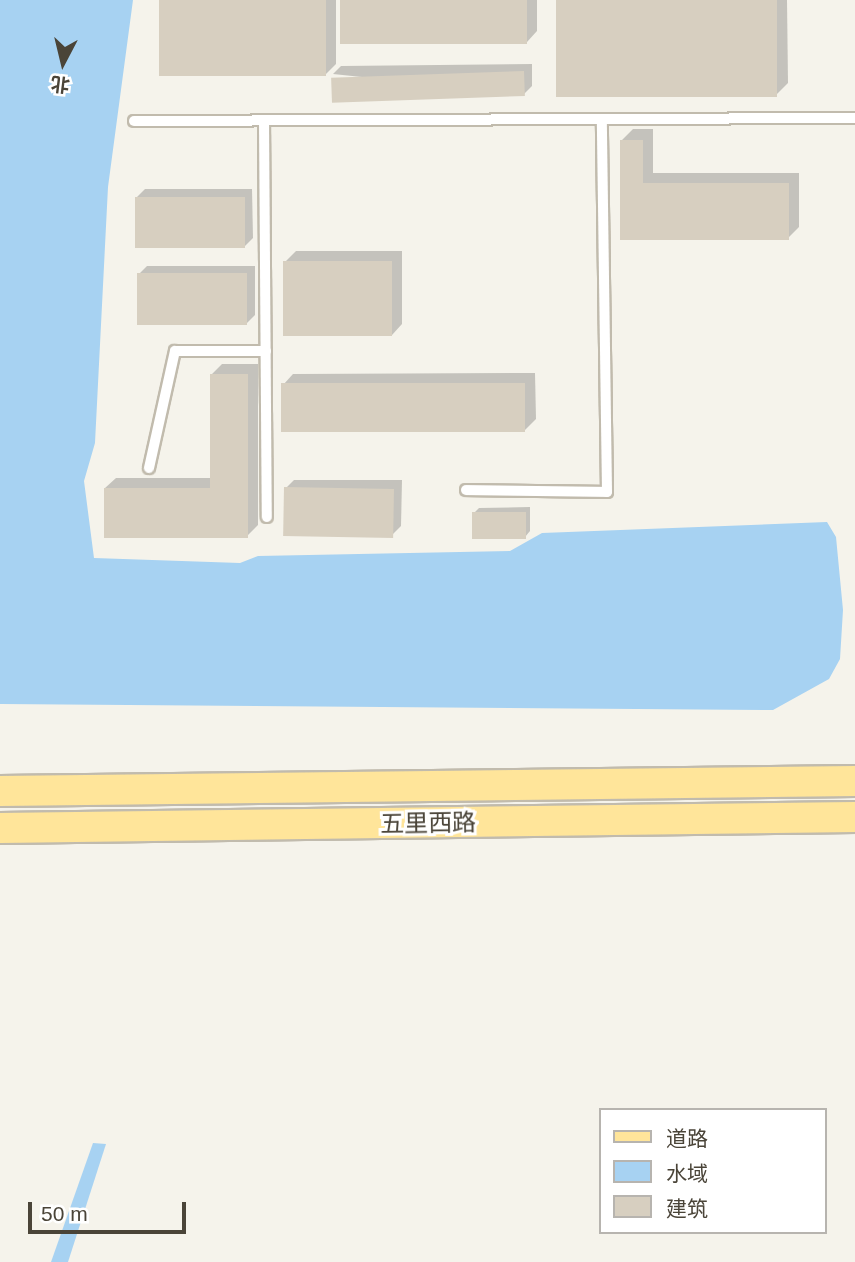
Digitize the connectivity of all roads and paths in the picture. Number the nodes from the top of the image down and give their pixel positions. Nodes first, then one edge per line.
1 (855, 118) edge
2 (603, 120) junction
3 (134, 121) dead end
4 (264, 121) junction
5 (266, 351) junction
6 (149, 468) dead end
7 (466, 490) dead end
8 (267, 517) dead end
9 (855, 781) edge
10 (0, 791) edge
11 (855, 817) edge
12 (0, 828) edge

1 - 2 lane
2 - 4 lane
2 - 7 lane
3 - 4 lane
4 - 5 lane
5 - 6 lane
5 - 8 lane
9 - 10 main road, 五里西路
11 - 12 main road, 五里西路

